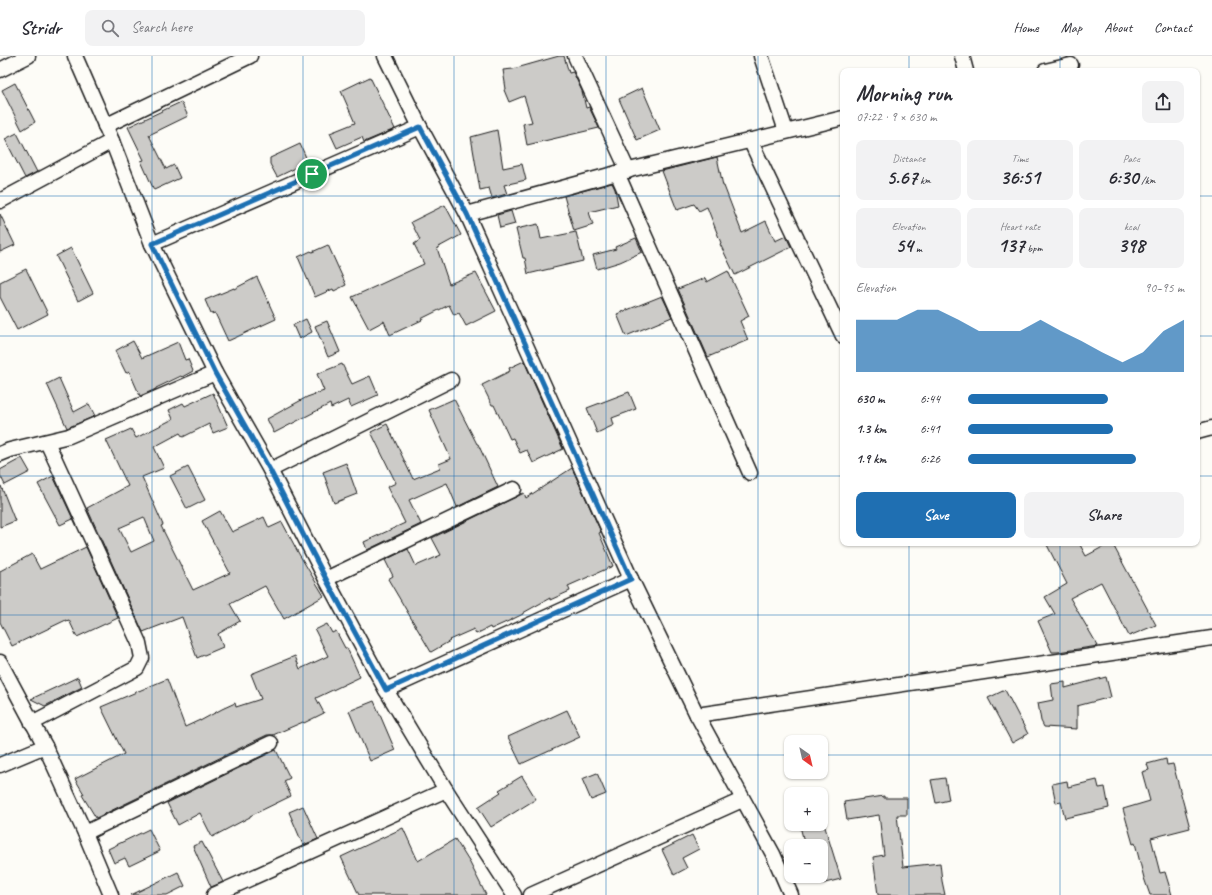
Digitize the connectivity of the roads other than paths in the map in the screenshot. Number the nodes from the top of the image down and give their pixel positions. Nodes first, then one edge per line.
1 (28, 56) edge
2 (75, 56) edge
3 (250, 56) edge
4 (385, 56) edge
5 (575, 56) edge
6 (761, 56) edge
7 (962, 56) edge
8 (1071, 65) dead end
9 (965, 68) edge
10 (1058, 68) edge
11 (0, 70) edge
12 (840, 119) edge
13 (105, 126) junction
14 (420, 127) junction
15 (786, 131) junction
16 (750, 140) junction
17 (112, 141) junction
18 (623, 172) junction
19 (0, 201) edge
20 (467, 214) junction
21 (152, 244) junction
22 (840, 330) edge
23 (215, 373) junction
24 (452, 380) dead end
25 (1212, 428) edge
26 (1200, 431) edge
27 (47, 442) junction
28 (0, 454) edge
29 (270, 470) junction
30 (750, 473) dead end
31 (514, 489) dead end
32 (326, 579) junction
33 (631, 579) junction
34 (1212, 638) edge
35 (0, 662) edge
36 (386, 690) junction
37 (697, 716) junction
38 (32, 723) junction
39 (271, 743) dead end
40 (44, 746) junction
41 (0, 765) edge
42 (446, 790) junction
43 (742, 800) junction
44 (85, 832) junction
45 (111, 895) edge
46 (214, 895) edge
47 (514, 895) edge
48 (531, 895) edge
49 (790, 895) edge

1 - 11 street
2 - 13 street
3 - 13 street
4 - 14 street
5 - 18 street
6 - 15 street
7 - 9 street
8 - 10 street
12 - 15 street
13 - 17 street
14 - 20 street
14 - 21 street
15 - 16 street
16 - 18 street
16 - 22 street
17 - 19 street
17 - 21 street
18 - 20 street
18 - 30 street
20 - 33 street
21 - 23 street
23 - 27 street
23 - 29 street
24 - 29 street
25 - 26 street
27 - 28 street
27 - 38 street
29 - 32 street
31 - 32 street
32 - 36 street
33 - 36 street
33 - 37 street
34 - 37 street
35 - 38 street
36 - 42 street
37 - 43 street
38 - 40 street
39 - 44 street
40 - 41 street
40 - 44 street
42 - 46 street
42 - 47 street
43 - 48 street
43 - 49 street
44 - 45 street

